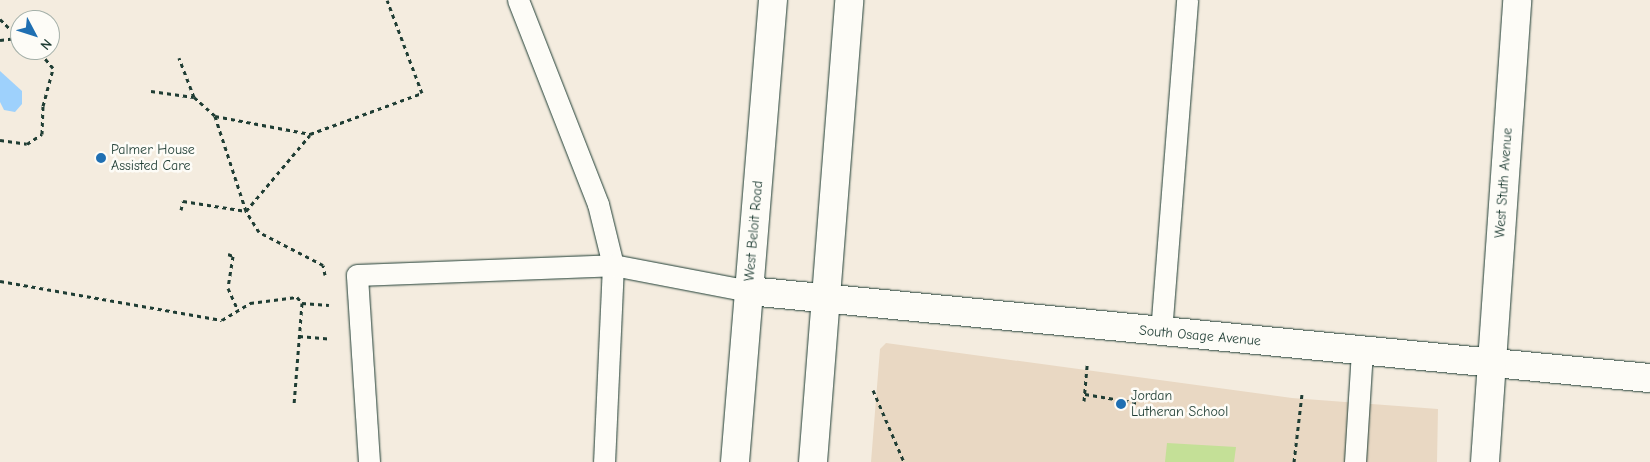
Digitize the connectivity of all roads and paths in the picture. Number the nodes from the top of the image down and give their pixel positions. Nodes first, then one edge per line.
1 (387, 0) edge
2 (518, 0) edge
3 (772, 0) edge
4 (849, 0) edge
5 (1187, 0) edge
6 (1517, 0) edge
7 (0, 19) edge
8 (10, 29) edge
9 (179, 58) dead end
10 (46, 60) edge
11 (151, 91) dead end
12 (194, 98) junction
13 (216, 116) junction
14 (310, 134) junction
15 (0, 140) edge
16 (181, 210) dead end
17 (246, 211) junction
18 (228, 254) dead end
19 (613, 265) junction
20 (0, 280) edge
21 (327, 283) dead end
22 (749, 292) junction
23 (826, 300) junction
24 (238, 310) junction
25 (1161, 332) junction
26 (1362, 352) junction
27 (1087, 365) dead end
28 (1491, 365) junction
29 (1650, 378) edge
30 (873, 390) dead end
31 (1085, 394) junction
32 (1302, 394) dead end
33 (1084, 401) dead end
34 (1138, 403) dead end
35 (294, 404) dead end
36 (369, 462) edge
37 (604, 462) edge
38 (736, 462) edge
39 (812, 462) edge
40 (904, 462) edge
41 (1294, 462) edge
42 (1356, 462) edge
43 (1485, 462) edge

1 - 14 path
2 - 19 lane
3 - 22 street, West Beloit Road
4 - 23 street
5 - 25 lane
6 - 28 street, West Stuth Avenue
7 - 8 path
9 - 12 path
10 - 15 path
11 - 12 path
12 - 13 path
13 - 14 path
13 - 17 path
14 - 17 path
16 - 17 path
17 - 21 path
18 - 24 path
19 - 22 lane
19 - 36 lane
19 - 37 lane
20 - 24 path
22 - 23 street, South Osage Avenue
22 - 38 street, West Beloit Road
23 - 25 street, South Osage Avenue
23 - 39 street
24 - 35 path
25 - 26 street, South Osage Avenue
26 - 28 street, South Osage Avenue
26 - 42 lane
27 - 31 path
28 - 29 street, South Osage Avenue
28 - 43 street, West Stuth Avenue
30 - 40 path
31 - 33 path
31 - 34 path
32 - 41 path

